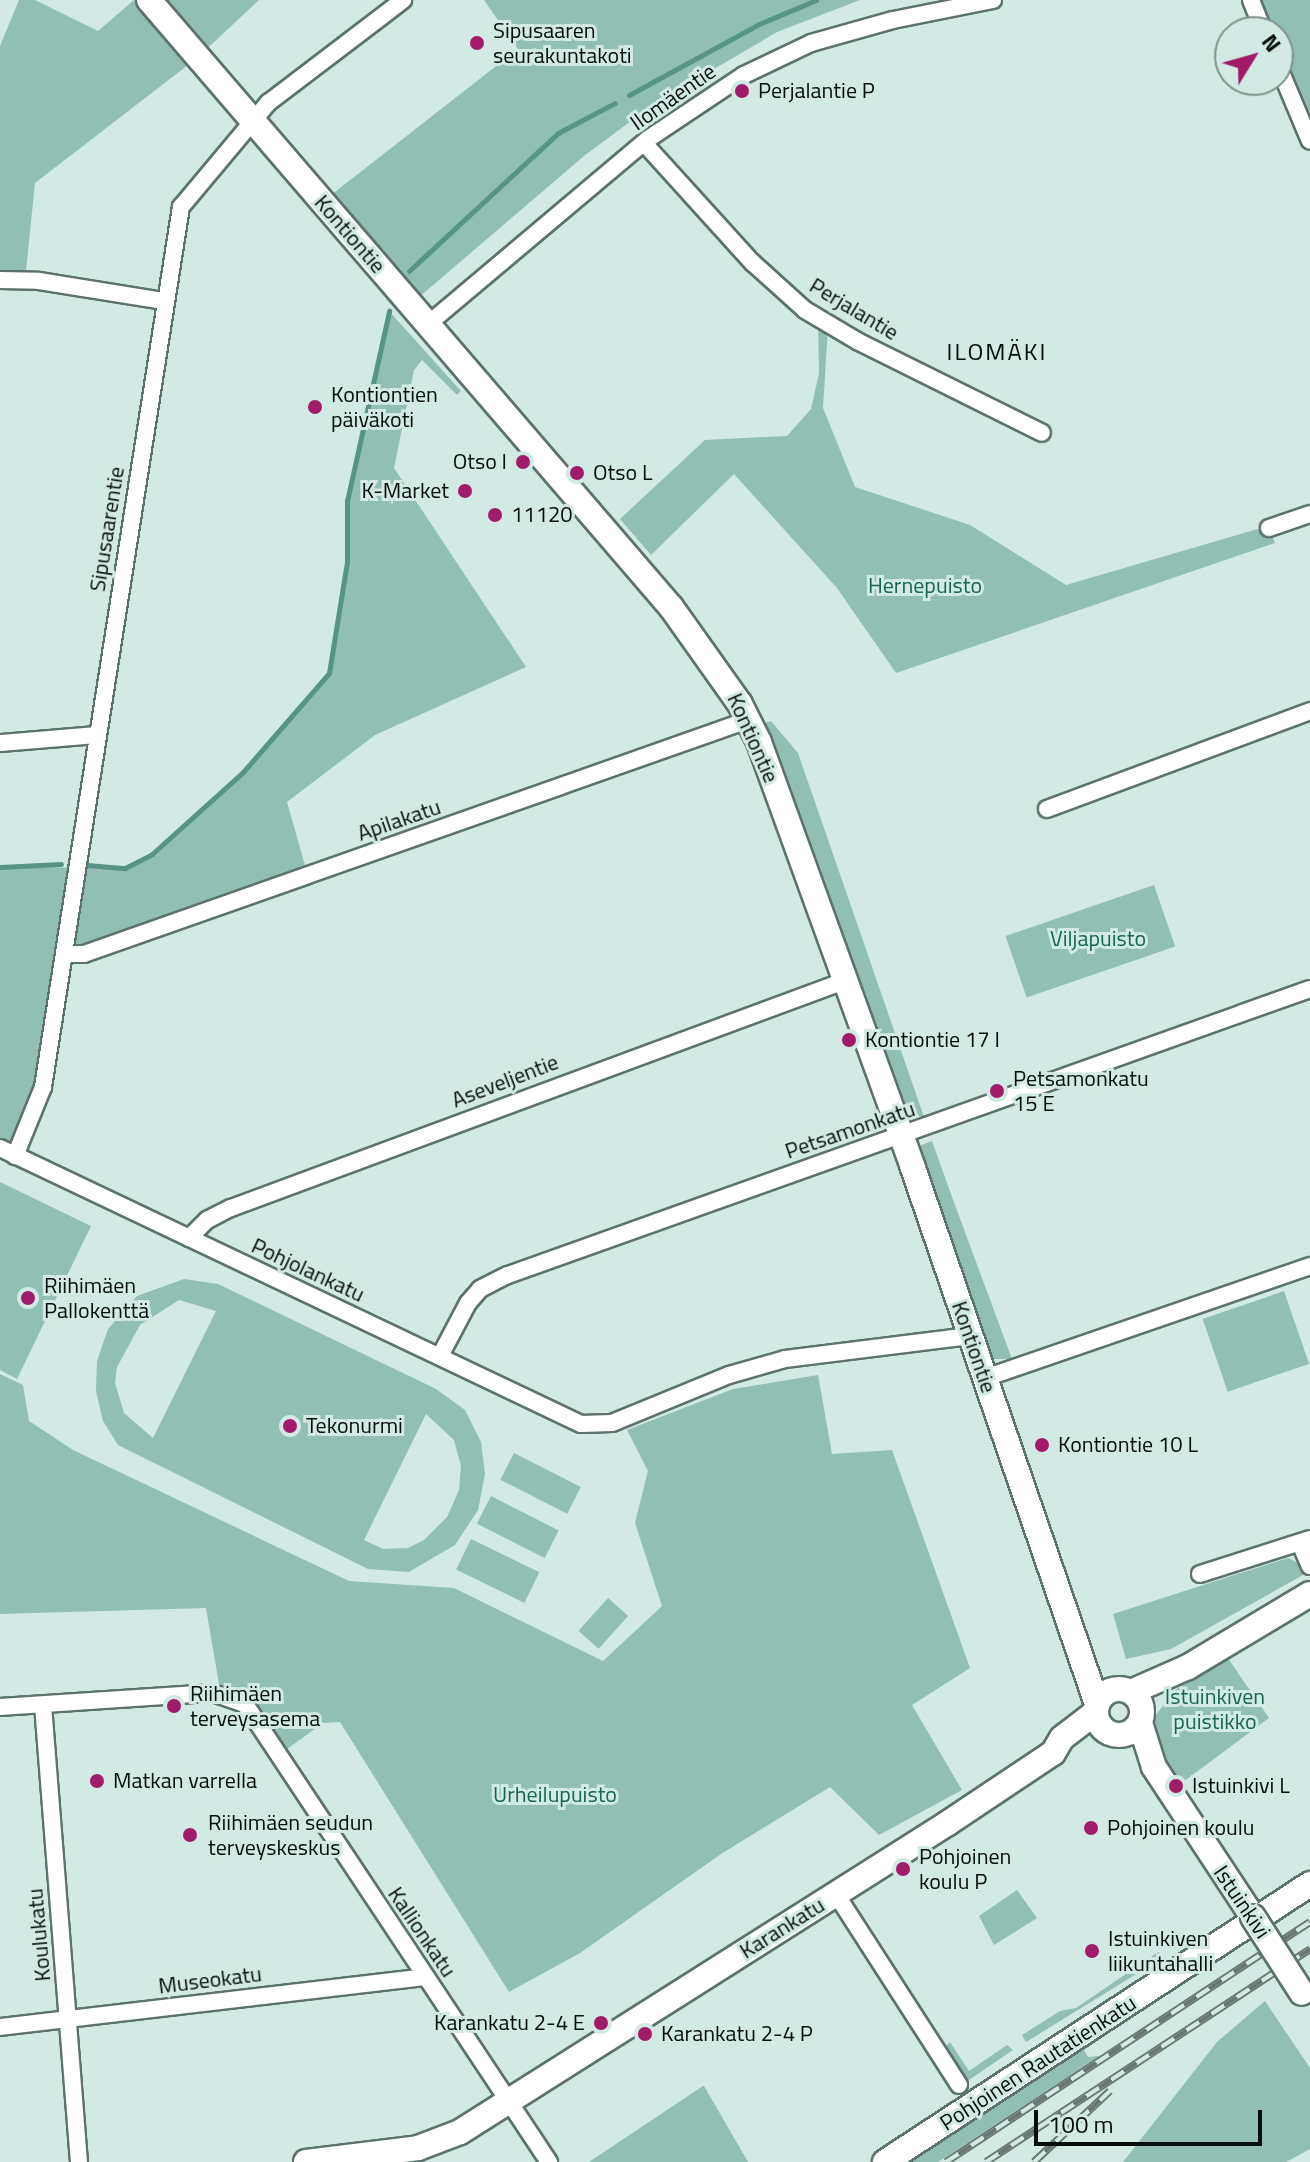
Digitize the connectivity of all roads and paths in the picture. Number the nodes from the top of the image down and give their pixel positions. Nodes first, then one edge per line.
1 (149, 0) edge
2 (403, 0) edge
3 (993, 0) edge
4 (1291, 96) edge
5 (253, 120) junction
6 (1310, 141) edge
7 (644, 143) junction
8 (0, 280) edge
9 (164, 301) junction
10 (427, 325) junction
11 (1042, 433) dead end
12 (1310, 514) edge
13 (1269, 528) dead end
14 (1310, 711) edge
15 (748, 720) junction
16 (98, 735) junction
17 (0, 743) edge
18 (1047, 809) dead end
19 (64, 954) junction
20 (844, 981) junction
21 (1310, 989) edge
22 (899, 1135) junction
23 (8, 1152) edge
24 (189, 1238) junction
25 (1310, 1266) edge
26 (970, 1336) junction
27 (440, 1356) junction
28 (985, 1378) junction
29 (1305, 1541) edge
30 (1310, 1566) edge
31 (1200, 1574) dead end
32 (1310, 1594) edge
33 (1078, 1637) junction
34 (1188, 1667) junction
35 (1124, 1690) junction
36 (43, 1705) junction
37 (0, 1707) edge
38 (1118, 1720) junction
39 (1310, 1884) edge
40 (836, 1894) junction
41 (425, 1977) junction
42 (1306, 1998) edge
43 (68, 2018) junction
44 (0, 2027) edge
45 (959, 2085) dead end
46 (509, 2101) junction
47 (363, 2159) edge
48 (79, 2162) edge
49 (306, 2162) edge
50 (549, 2162) edge
51 (885, 2162) edge

1 - 5 street, Kontiontie
2 - 5 street, Sipusaarentie
3 - 7 street, Ilomäentie
4 - 6 street
5 - 9 street, Sipusaarentie
5 - 10 street, Kontiontie
7 - 10 street, Ilomäentie
7 - 11 street, Perjalantie
8 - 9 street
9 - 16 street, Sipusaarentie
10 - 15 street, Kontiontie
12 - 13 street
14 - 18 street
15 - 19 street, Apilakatu
15 - 20 street, Kontiontie
16 - 17 street
16 - 19 street, Sipusaarentie
19 - 23 street, Sipusaarentie
20 - 22 street, Kontiontie
20 - 24 street, Aseveljentie
21 - 22 street, Petsamonkatu
22 - 26 street, Kontiontie
22 - 27 street, Petsamonkatu
23 - 24 street, Pohjolankatu
24 - 27 street, Pohjolankatu
25 - 28 street
26 - 27 street, Pohjolankatu
26 - 28 street, Kontiontie
28 - 33 street, Kontiontie
29 - 30 street
29 - 31 street
32 - 34 street, Karankatu
33 - 35 street, Kontiontie
33 - 38 street, Kontiontie
34 - 35 street, Karankatu
34 - 38 street, Karankatu
35 - 38 street, Kontiontie
35 - 38 street, Karankatu
36 - 37 street
36 - 41 street, Kallionkatu
36 - 43 street, Koulukatu
38 - 40 street, Karankatu
38 - 42 street, Istuinkivi, bridge
39 - 51 street, Pohjoinen Rautatienkatu
40 - 45 street
40 - 46 street, Karankatu
41 - 43 street, Museokatu
41 - 46 street, Kallionkatu
43 - 44 street, Museokatu
43 - 48 street, Koulukatu
46 - 47 street, Karankatu
46 - 50 street, Kallionkatu
47 - 49 street, Karankatu

